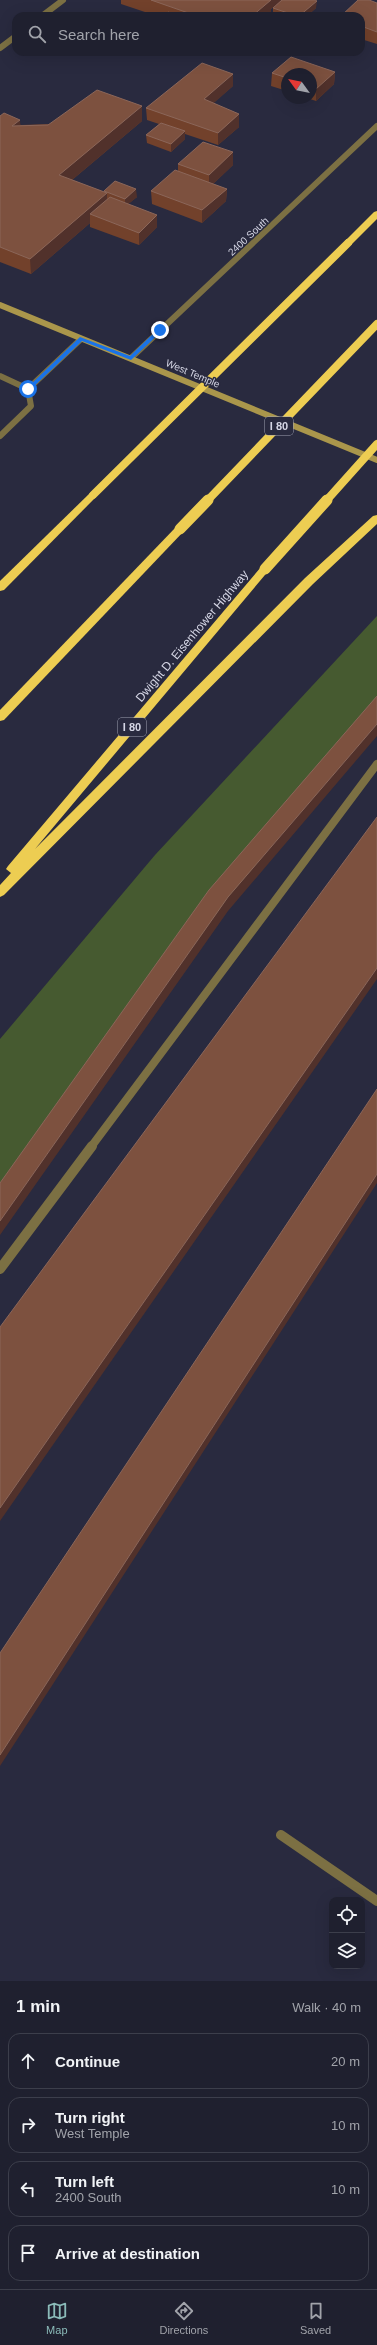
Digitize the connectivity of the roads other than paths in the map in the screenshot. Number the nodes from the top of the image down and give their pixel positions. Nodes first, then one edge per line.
1 (63, 0) edge
2 (47, 12) edge
3 (12, 39) edge
4 (1, 46) edge
5 (377, 126) edge
6 (377, 214) edge
7 (0, 305) edge
8 (377, 324) edge
9 (81, 338) junction
10 (131, 358) junction
11 (0, 376) edge
12 (28, 389) junction
13 (0, 436) edge
14 (377, 444) edge
15 (377, 460) edge
16 (377, 518) edge
17 (0, 587) edge
18 (0, 717) edge
19 (377, 764) edge
20 (0, 884) edge
21 (0, 892) edge
22 (0, 1269) edge
23 (281, 1835) dead end
24 (377, 1901) edge

1 - 2 street
3 - 4 street
5 - 10 street, 2400 South
6 - 17 highway, bridge
7 - 9 street, West Temple
8 - 18 highway, I 80, bridge
9 - 10 street, West Temple
9 - 12 street
10 - 15 street, West Temple
11 - 12 street
12 - 13 street
14 - 20 highway, Dwight D. Eisenhower Highway / I 80, bridge
16 - 21 highway
19 - 22 street
23 - 24 street

